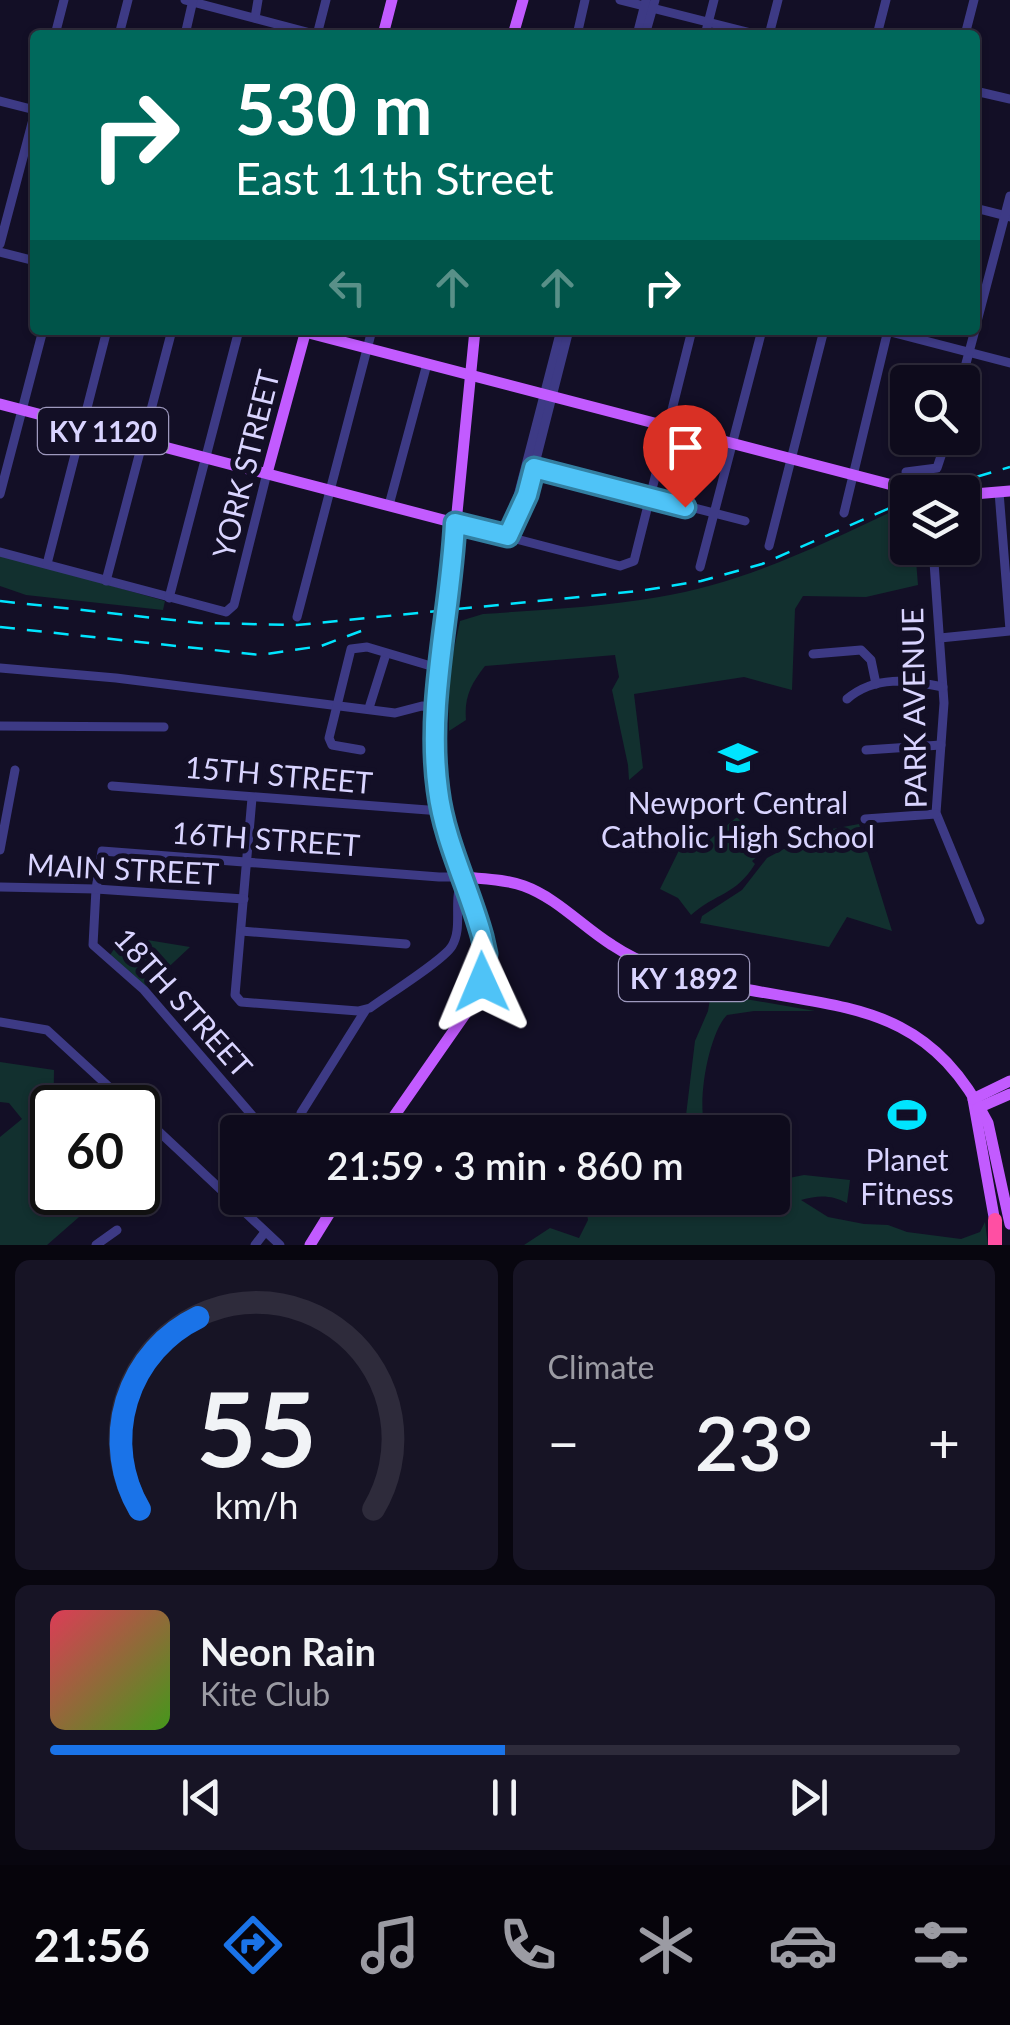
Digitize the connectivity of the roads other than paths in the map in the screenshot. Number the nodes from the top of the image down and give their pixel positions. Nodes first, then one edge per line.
1 (64, 0) edge
2 (128, 0) edge
3 (258, 0) edge
4 (326, 0) edge
5 (392, 0) edge
6 (522, 0) edge
7 (585, 0) edge
8 (620, 0) edge
9 (714, 0) edge
10 (778, 0) edge
11 (886, 0) edge
12 (974, 0) edge
13 (190, 1) edge
14 (650, 4) edge
15 (255, 18) junction
16 (708, 22) junction
17 (56, 30) edge
18 (120, 30) edge
19 (185, 30) edge
20 (299, 30) edge
21 (318, 30) edge
22 (383, 30) edge
23 (515, 30) edge
24 (578, 30) edge
25 (639, 30) edge
26 (647, 30) edge
27 (706, 30) edge
28 (739, 30) edge
29 (770, 30) edge
30 (878, 30) edge
31 (967, 30) edge
32 (980, 92) edge
33 (1010, 100) edge
34 (0, 101) edge
35 (30, 110) edge
36 (30, 130) edge
37 (1010, 196) edge
38 (980, 209) edge
39 (1008, 216) edge
40 (0, 244) edge
41 (0, 252) edge
42 (30, 260) edge
43 (980, 313) edge
44 (42, 335) edge
45 (106, 335) edge
46 (171, 335) edge
47 (238, 335) edge
48 (302, 335) edge
49 (318, 335) edge
50 (371, 335) edge
51 (474, 335) edge
52 (560, 335) edge
53 (567, 335) edge
54 (691, 335) edge
55 (761, 335) edge
56 (823, 335) edge
57 (885, 335) edge
58 (905, 335) edge
59 (974, 335) edge
60 (367, 348) junction
61 (969, 352) junction
62 (1010, 363) edge
63 (426, 364) junction
64 (966, 365) edge
65 (470, 376) junction
66 (548, 396) junction
67 (0, 404) edge
68 (22, 410) junction
69 (82, 425) junction
70 (669, 426) junction
71 (144, 441) junction
72 (732, 444) junction
73 (941, 455) edge
74 (206, 457) junction
75 (791, 459) junction
76 (531, 466) junction
77 (906, 472) dead end
78 (268, 473) junction
79 (851, 474) junction
80 (890, 485) edge
81 (331, 490) junction
82 (1005, 491) edge
83 (980, 493) edge
84 (0, 494) edge
85 (650, 498) junction
86 (388, 505) junction
87 (844, 513) dead end
88 (714, 515) junction
89 (745, 521) dead end
90 (455, 523) junction
91 (508, 536) junction
92 (769, 546) dead end
93 (0, 552) edge
94 (47, 564) junction
95 (934, 565) edge
96 (700, 567) dead end
97 (106, 580) junction
98 (169, 598) junction
99 (297, 617) dead end
100 (1010, 630) edge
101 (940, 638) junction
102 (386, 654) junction
103 (813, 654) dead end
104 (0, 668) edge
105 (440, 669) junction
106 (876, 684) junction
107 (942, 687) junction
108 (847, 699) dead end
109 (336, 705) junction
110 (369, 708) junction
111 (437, 708) junction
112 (0, 726) edge
113 (164, 727) dead end
114 (940, 745) junction
115 (361, 750) dead end
116 (866, 750) dead end
117 (16, 770) dead end
118 (112, 786) dead end
119 (252, 798) junction
120 (4, 805) edge
121 (441, 811) junction
122 (936, 814) junction
123 (864, 819) dead end
124 (0, 850) edge
125 (248, 861) junction
126 (464, 877) junction
127 (0, 888) edge
128 (96, 889) junction
129 (244, 899) junction
130 (980, 920) dead end
131 (241, 931) junction
132 (406, 944) dead end
133 (365, 1010) junction
134 (0, 1022) edge
135 (960, 1080) junction
136 (1010, 1081) edge
137 (108, 1085) edge
138 (995, 1088) junction
139 (1010, 1094) edge
140 (976, 1105) junction
141 (301, 1114) dead end
142 (253, 1115) edge
143 (395, 1115) edge
144 (160, 1133) edge
145 (329, 1215) edge
146 (1002, 1222) edge
147 (117, 1230) dead end
148 (265, 1232) junction
149 (96, 1245) edge
150 (256, 1245) edge
151 (280, 1245) edge
152 (310, 1245) edge
153 (998, 1245) edge

1 - 17 street
2 - 18 street
3 - 15 street
4 - 21 street
5 - 22 main road
6 - 23 main road
7 - 24 street
8 - 14 street
9 - 16 street
10 - 29 street
11 - 30 street
12 - 31 street
13 - 15 street
13 - 19 street
14 - 16 street
14 - 25 street
14 - 26 street
15 - 20 street
16 - 27 street
16 - 28 street
32 - 33 street
34 - 35 street
36 - 40 street
37 - 39 street
38 - 39 street
39 - 43 street
41 - 42 street
44 - 68 street
45 - 69 street
46 - 71 street
47 - 74 street
48 - 78 main road, YORK STREET
49 - 60 main road
50 - 60 street
51 - 65 main road
52 - 66 street
53 - 66 street
54 - 70 street
55 - 72 street
56 - 75 street
57 - 79 street
58 - 61 street
59 - 61 street
60 - 63 main road
60 - 81 street
61 - 62 street
61 - 64 street
63 - 65 main road
63 - 86 street
65 - 66 main road
65 - 90 main road
66 - 70 main road
66 - 76 street
67 - 68 main road, KY 1120
68 - 69 main road, KY 1120
68 - 84 street
69 - 71 main road, KY 1120
69 - 94 street
70 - 72 main road
70 - 85 street
71 - 74 main road, KY 1120
71 - 97 street
72 - 75 main road
72 - 88 street
73 - 77 street
74 - 78 main road, KY 1120
74 - 98 street
75 - 79 main road
75 - 92 street
76 - 85 street
76 - 91 street
78 - 81 main road
78 - 98 street, YORK STREET
79 - 80 main road
79 - 87 street
81 - 86 main road
81 - 99 street
82 - 83 main road
82 - 100 street
85 - 88 street
85 - 91 street
86 - 90 main road
88 - 89 street
88 - 96 street
90 - 91 street
90 - 105 main road
93 - 94 street
94 - 97 street
95 - 101 street, PARK AVENUE
97 - 98 street
100 - 101 street
101 - 107 street, PARK AVENUE
102 - 105 street
102 - 109 street
102 - 110 street
103 - 106 street
104 - 109 street
105 - 111 main road
106 - 107 street
106 - 108 street
107 - 114 street, PARK AVENUE
109 - 110 street
109 - 115 street
110 - 111 street
111 - 121 main road
112 - 113 street
114 - 116 street
114 - 122 street, PARK AVENUE
117 - 120 street
118 - 119 street, 15TH STREET
119 - 121 street, 15TH STREET
119 - 125 street
120 - 124 street
121 - 126 main road
122 - 123 street
122 - 130 street, PARK AVENUE
125 - 126 street, 16TH STREET
125 - 128 street, 16TH STREET
125 - 129 street
126 - 133 street
126 - 135 main road, KY 1892
126 - 143 main road
127 - 128 street, MAIN STREET
128 - 129 street, MAIN STREET
128 - 142 street, 18TH STREET
129 - 131 street
131 - 132 street
131 - 133 street
133 - 141 street
134 - 137 street
135 - 138 main road
135 - 140 main road, KY 1892
136 - 138 main road
138 - 140 main road
139 - 140 main road
140 - 146 main road, KY 1892
144 - 148 street
145 - 152 main road
146 - 153 highway
147 - 149 street
148 - 150 street
148 - 151 street

